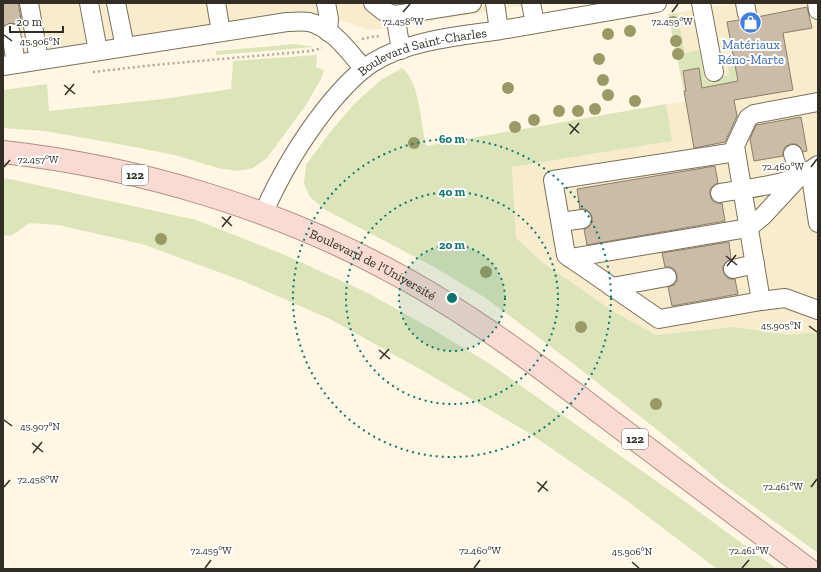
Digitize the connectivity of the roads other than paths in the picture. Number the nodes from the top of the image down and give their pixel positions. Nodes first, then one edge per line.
1 (30, 3) edge
2 (89, 3) edge
3 (116, 3) edge
4 (216, 3) edge
5 (326, 3) edge
6 (373, 3) edge
7 (472, 3) edge
8 (495, 3) edge
9 (531, 3) edge
10 (701, 3) edge
11 (817, 3) edge
12 (647, 4) edge
13 (569, 10) edge
14 (818, 10) edge
15 (395, 15) junction
16 (535, 24) junction
17 (499, 30) junction
18 (221, 32) junction
19 (328, 32) junction
20 (11, 33) dead end
21 (125, 47) junction
22 (401, 50) junction
23 (98, 52) junction
24 (39, 60) junction
25 (10, 65) edge
26 (364, 69) junction
27 (714, 72) dead end
28 (818, 102) edge
29 (3, 152) edge
30 (736, 152) junction
31 (793, 154) dead end
32 (809, 171) edge
33 (742, 189) junction
34 (720, 193) dead end
35 (263, 214) junction
36 (582, 219) dead end
37 (561, 222) junction
38 (818, 223) edge
39 (748, 228) junction
40 (570, 258) junction
41 (755, 264) junction
42 (733, 269) dead end
43 (667, 277) dead end
44 (612, 287) junction
45 (761, 301) junction
46 (818, 310) edge
47 (808, 569) edge

1 - 24 street
2 - 23 street
3 - 21 street
4 - 18 street
5 - 19 street
6 - 15 street
7 - 15 street
8 - 17 street
9 - 16 street
10 - 27 street
11 - 14 street
12 - 13 street, Boulevard Saint-Charles
13 - 16 street, Boulevard Saint-Charles
15 - 22 street
16 - 17 street, Boulevard Saint-Charles
17 - 22 street, Boulevard Saint-Charles
18 - 19 street
18 - 21 street
19 - 26 street
20 - 25 street
21 - 23 street
22 - 26 street, Boulevard Saint-Charles
23 - 24 street
24 - 25 street
26 - 35 street, Boulevard Saint-Charles
28 - 30 street
29 - 35 main road, Boulevard de l'Université / 122
30 - 33 street
30 - 37 street
31 - 32 street
32 - 33 street
32 - 38 street
32 - 39 street
33 - 34 street
33 - 39 street
35 - 47 main road, Boulevard de l'Université / 122
36 - 37 street
37 - 40 street
39 - 40 street
39 - 41 street
40 - 44 street
41 - 42 street
41 - 45 street
43 - 44 street
44 - 45 street
45 - 46 street

